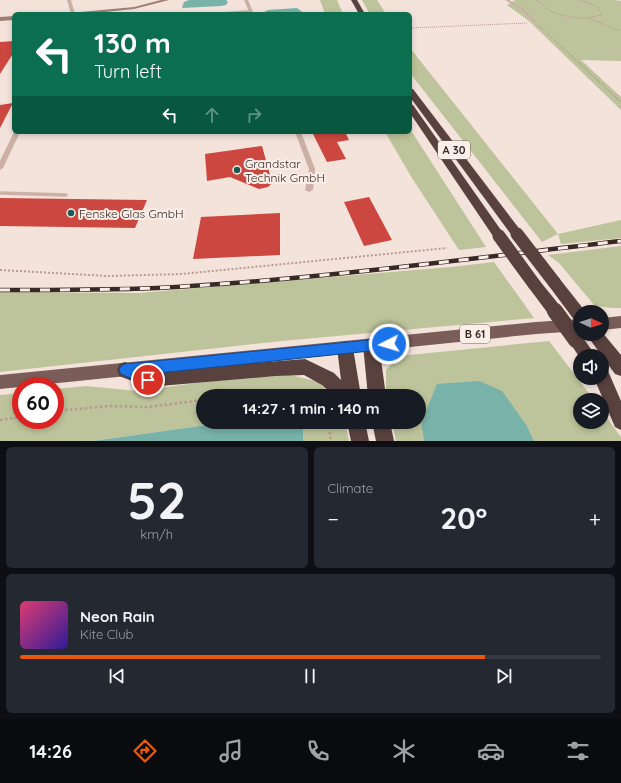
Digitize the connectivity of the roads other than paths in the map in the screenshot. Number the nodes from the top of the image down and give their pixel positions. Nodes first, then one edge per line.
1 (69, 0) edge
2 (167, 0) edge
3 (246, 0) edge
4 (354, 0) edge
5 (507, 0) edge
6 (72, 12) edge
7 (93, 12) edge
8 (251, 12) edge
9 (361, 12) edge
10 (12, 18) edge
11 (0, 19) edge
12 (535, 22) road end
13 (412, 94) edge
14 (412, 110) edge
15 (16, 134) edge
16 (299, 134) edge
17 (0, 168) edge
18 (310, 190) dead end
19 (0, 193) edge
20 (66, 195) dead end
21 (573, 307) edge
22 (621, 322) edge
23 (609, 327) edge
24 (573, 328) edge
25 (573, 332) edge
26 (604, 341) edge
27 (371, 345) junction
28 (345, 348) junction
29 (621, 368) edge
30 (125, 370) junction
31 (0, 382) edge
32 (606, 385) edge
33 (609, 385) edge
34 (339, 389) edge
35 (351, 389) edge
36 (376, 389) edge
37 (621, 400) edge
38 (621, 422) edge
39 (357, 429) edge
40 (382, 429) edge
41 (360, 441) edge
42 (385, 441) edge

1 - 6 street
2 - 7 street
3 - 8 street
4 - 9 highway
5 - 12 lane
10 - 11 street
13 - 21 highway, A 30, bridge
14 - 24 highway, A 30, bridge
15 - 17 street
16 - 18 street
19 - 20 lane
22 - 23 main road
25 - 27 main road, B 61
26 - 29 highway
27 - 28 main road, B 61
27 - 36 highway
28 - 30 main road, B 61
28 - 35 highway
30 - 31 main road, B 61
30 - 34 highway
32 - 38 highway
33 - 37 highway
39 - 41 highway
40 - 42 highway

